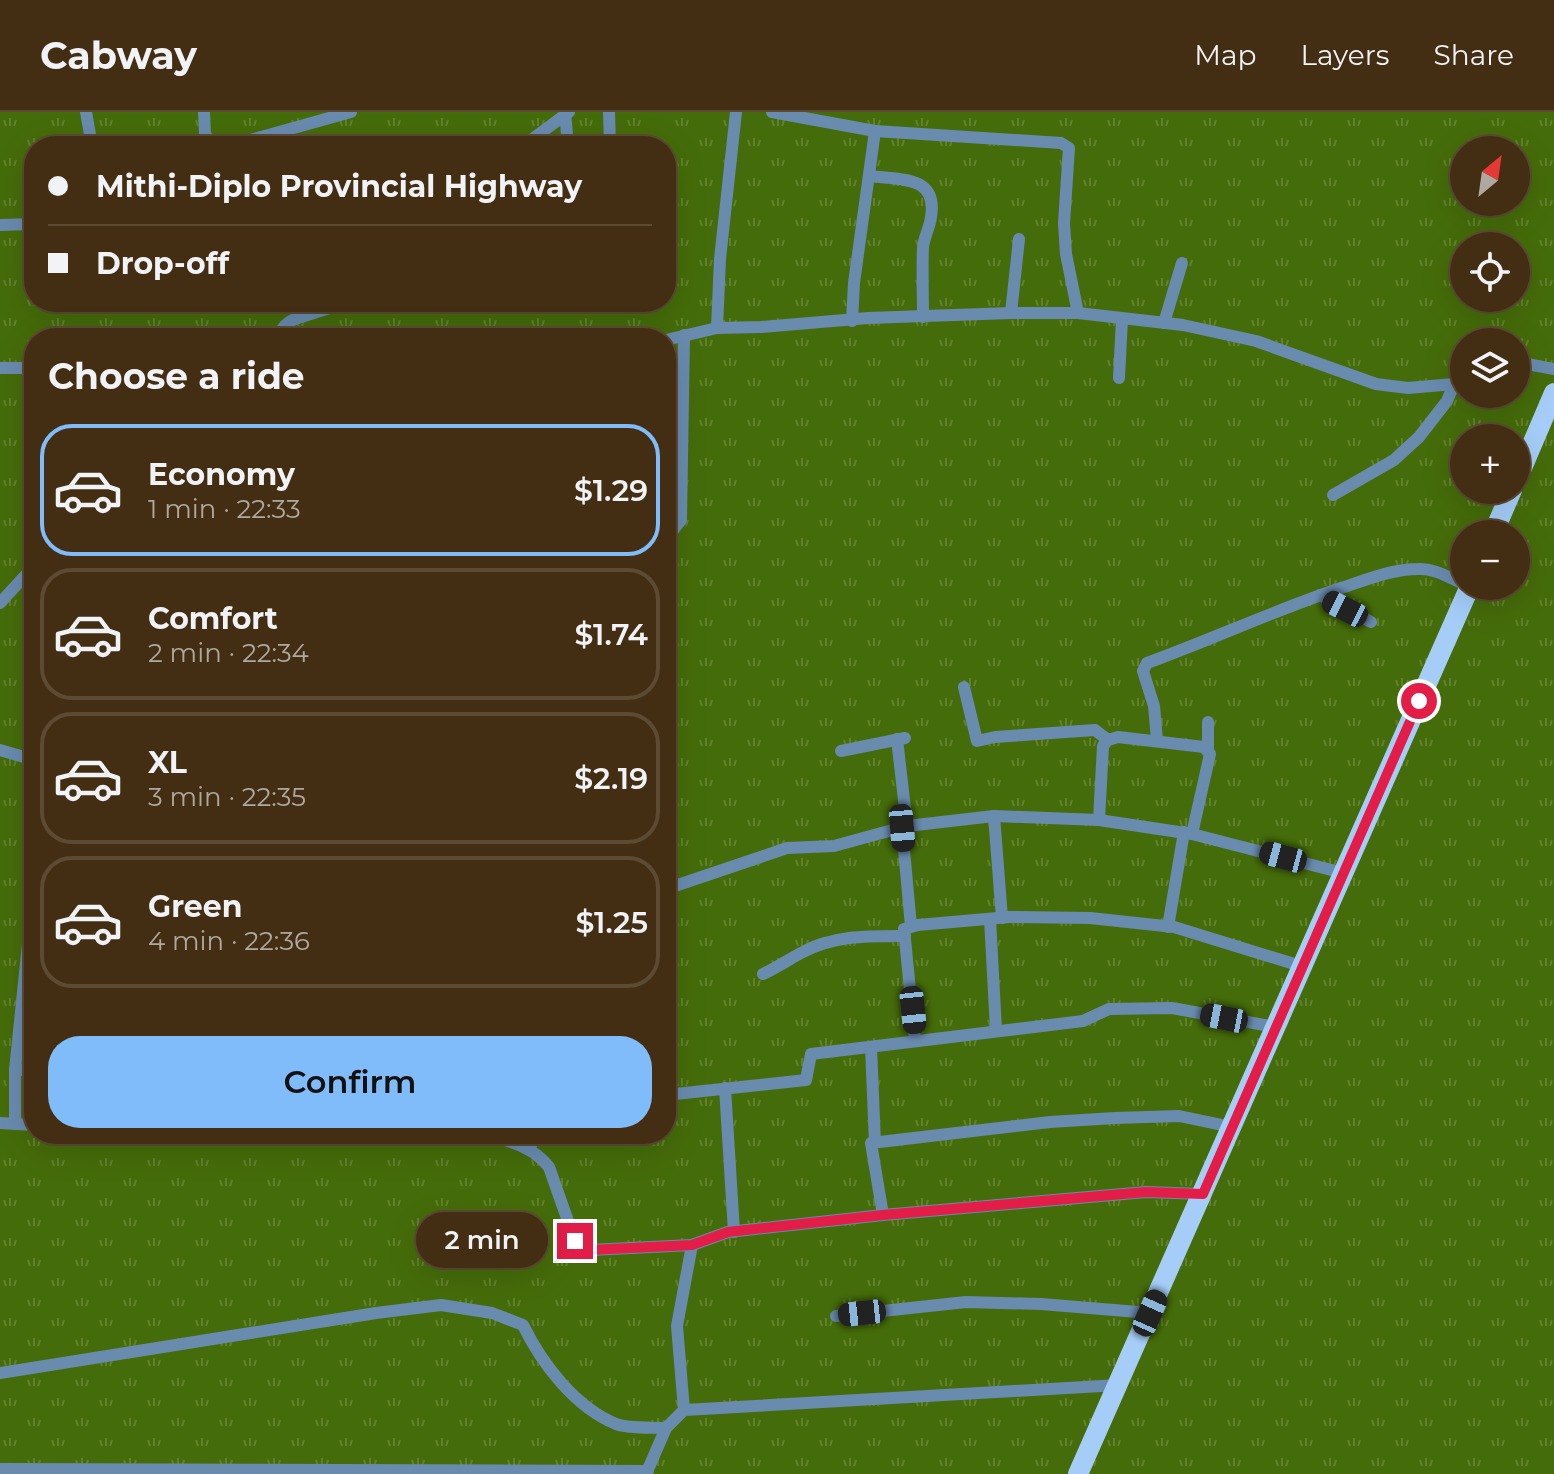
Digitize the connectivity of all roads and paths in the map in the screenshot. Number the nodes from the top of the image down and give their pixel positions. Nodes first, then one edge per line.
1 (86, 112) edge
2 (204, 112) edge
3 (351, 112) edge
4 (609, 112) edge
5 (736, 112) edge
6 (772, 112) edge
7 (567, 113) edge
8 (875, 131) junction
9 (90, 136) edge
10 (206, 136) edge
11 (265, 136) edge
12 (536, 136) edge
13 (568, 136) edge
14 (610, 136) edge
15 (870, 176) junction
16 (24, 224) edge
17 (0, 225) edge
18 (1019, 239) dead end
19 (1182, 263) dead end
20 (317, 312) edge
21 (1011, 313) junction
22 (1078, 313) junction
23 (923, 317) junction
24 (1122, 319) junction
25 (852, 321) junction
26 (1164, 323) junction
27 (283, 328) edge
28 (717, 328) junction
29 (684, 335) junction
30 (676, 337) edge
31 (1530, 365) edge
32 (0, 368) edge
33 (24, 368) edge
34 (1554, 369) edge
35 (1119, 378) dead end
36 (1450, 384) edge
37 (1554, 393) edge
38 (1450, 394) edge
39 (1530, 449) edge
40 (1333, 495) dead end
41 (676, 526) edge
42 (24, 577) edge
43 (1450, 578) edge
44 (1320, 595) junction
45 (1462, 600) edge
46 (0, 603) edge
47 (1371, 622) dead end
48 (964, 687) dead end
49 (1208, 722) dead end
50 (1108, 740) junction
51 (1157, 740) junction
52 (0, 750) edge
53 (1208, 750) junction
54 (841, 751) dead end
55 (24, 757) edge
56 (994, 816) junction
57 (1099, 820) junction
58 (905, 827) junction
59 (1188, 833) junction
60 (1343, 873) junction
61 (676, 886) edge
62 (996, 918) junction
63 (1168, 927) junction
64 (908, 931) junction
65 (1304, 967) junction
66 (763, 974) dead end
67 (24, 983) edge
68 (1275, 1027) junction
69 (996, 1030) junction
70 (915, 1041) junction
71 (871, 1047) junction
72 (15, 1070) junction
73 (24, 1070) edge
74 (725, 1088) junction
75 (676, 1094) edge
76 (0, 1123) edge
77 (15, 1124) junction
78 (24, 1124) edge
79 (1232, 1127) junction
80 (875, 1143) junction
81 (520, 1144) edge
82 (531, 1144) edge
83 (529, 1149) junction
84 (1203, 1194) junction
85 (883, 1215) junction
86 (734, 1232) junction
87 (692, 1245) junction
88 (1150, 1313) junction
89 (836, 1316) dead end
90 (0, 1373) edge
91 (1119, 1385) junction
92 (684, 1410) junction
93 (666, 1428) junction
94 (0, 1469) edge
95 (312, 1472) edge
96 (647, 1472) edge
97 (1078, 1474) edge

1 - 9 street
2 - 10 street
3 - 11 street
4 - 14 street
5 - 28 street
6 - 8 street
7 - 12 street
7 - 13 street
8 - 15 street
8 - 22 street
15 - 23 street
15 - 25 street
16 - 17 street
18 - 21 street
19 - 26 street
20 - 27 street
21 - 22 street
21 - 23 street
22 - 24 street
23 - 25 street
24 - 26 street
24 - 35 street
25 - 28 street
26 - 36 street
28 - 29 street
29 - 30 street
29 - 41 street
31 - 34 street
32 - 33 street
37 - 39 main road
38 - 40 street
42 - 46 street
43 - 44 street
44 - 47 street
44 - 51 street
45 - 60 main road
48 - 50 street
49 - 53 street
50 - 51 street
50 - 57 street
51 - 53 street
52 - 55 street
53 - 59 street
54 - 58 street
56 - 57 street
56 - 58 street
56 - 62 street
57 - 59 street
58 - 61 street
58 - 64 street
59 - 60 street
59 - 63 street
60 - 65 main road
62 - 63 street
62 - 64 street
62 - 69 street
63 - 65 street
64 - 66 street
64 - 70 street
65 - 68 main road
67 - 72 street
68 - 69 street
68 - 79 main road
69 - 70 street
70 - 71 street
71 - 74 street
71 - 80 street
72 - 73 street
72 - 77 street
74 - 75 street
74 - 86 street
76 - 77 street
77 - 78 street
79 - 80 street
79 - 84 main road
80 - 85 street
81 - 83 street
82 - 83 street
83 - 87 street
84 - 85 street
84 - 88 main road
85 - 86 street
86 - 87 street
87 - 92 street
88 - 89 street
88 - 91 main road
90 - 93 street
91 - 92 street
91 - 97 main road
92 - 93 street
93 - 96 street
94 - 95 street
95 - 96 street

